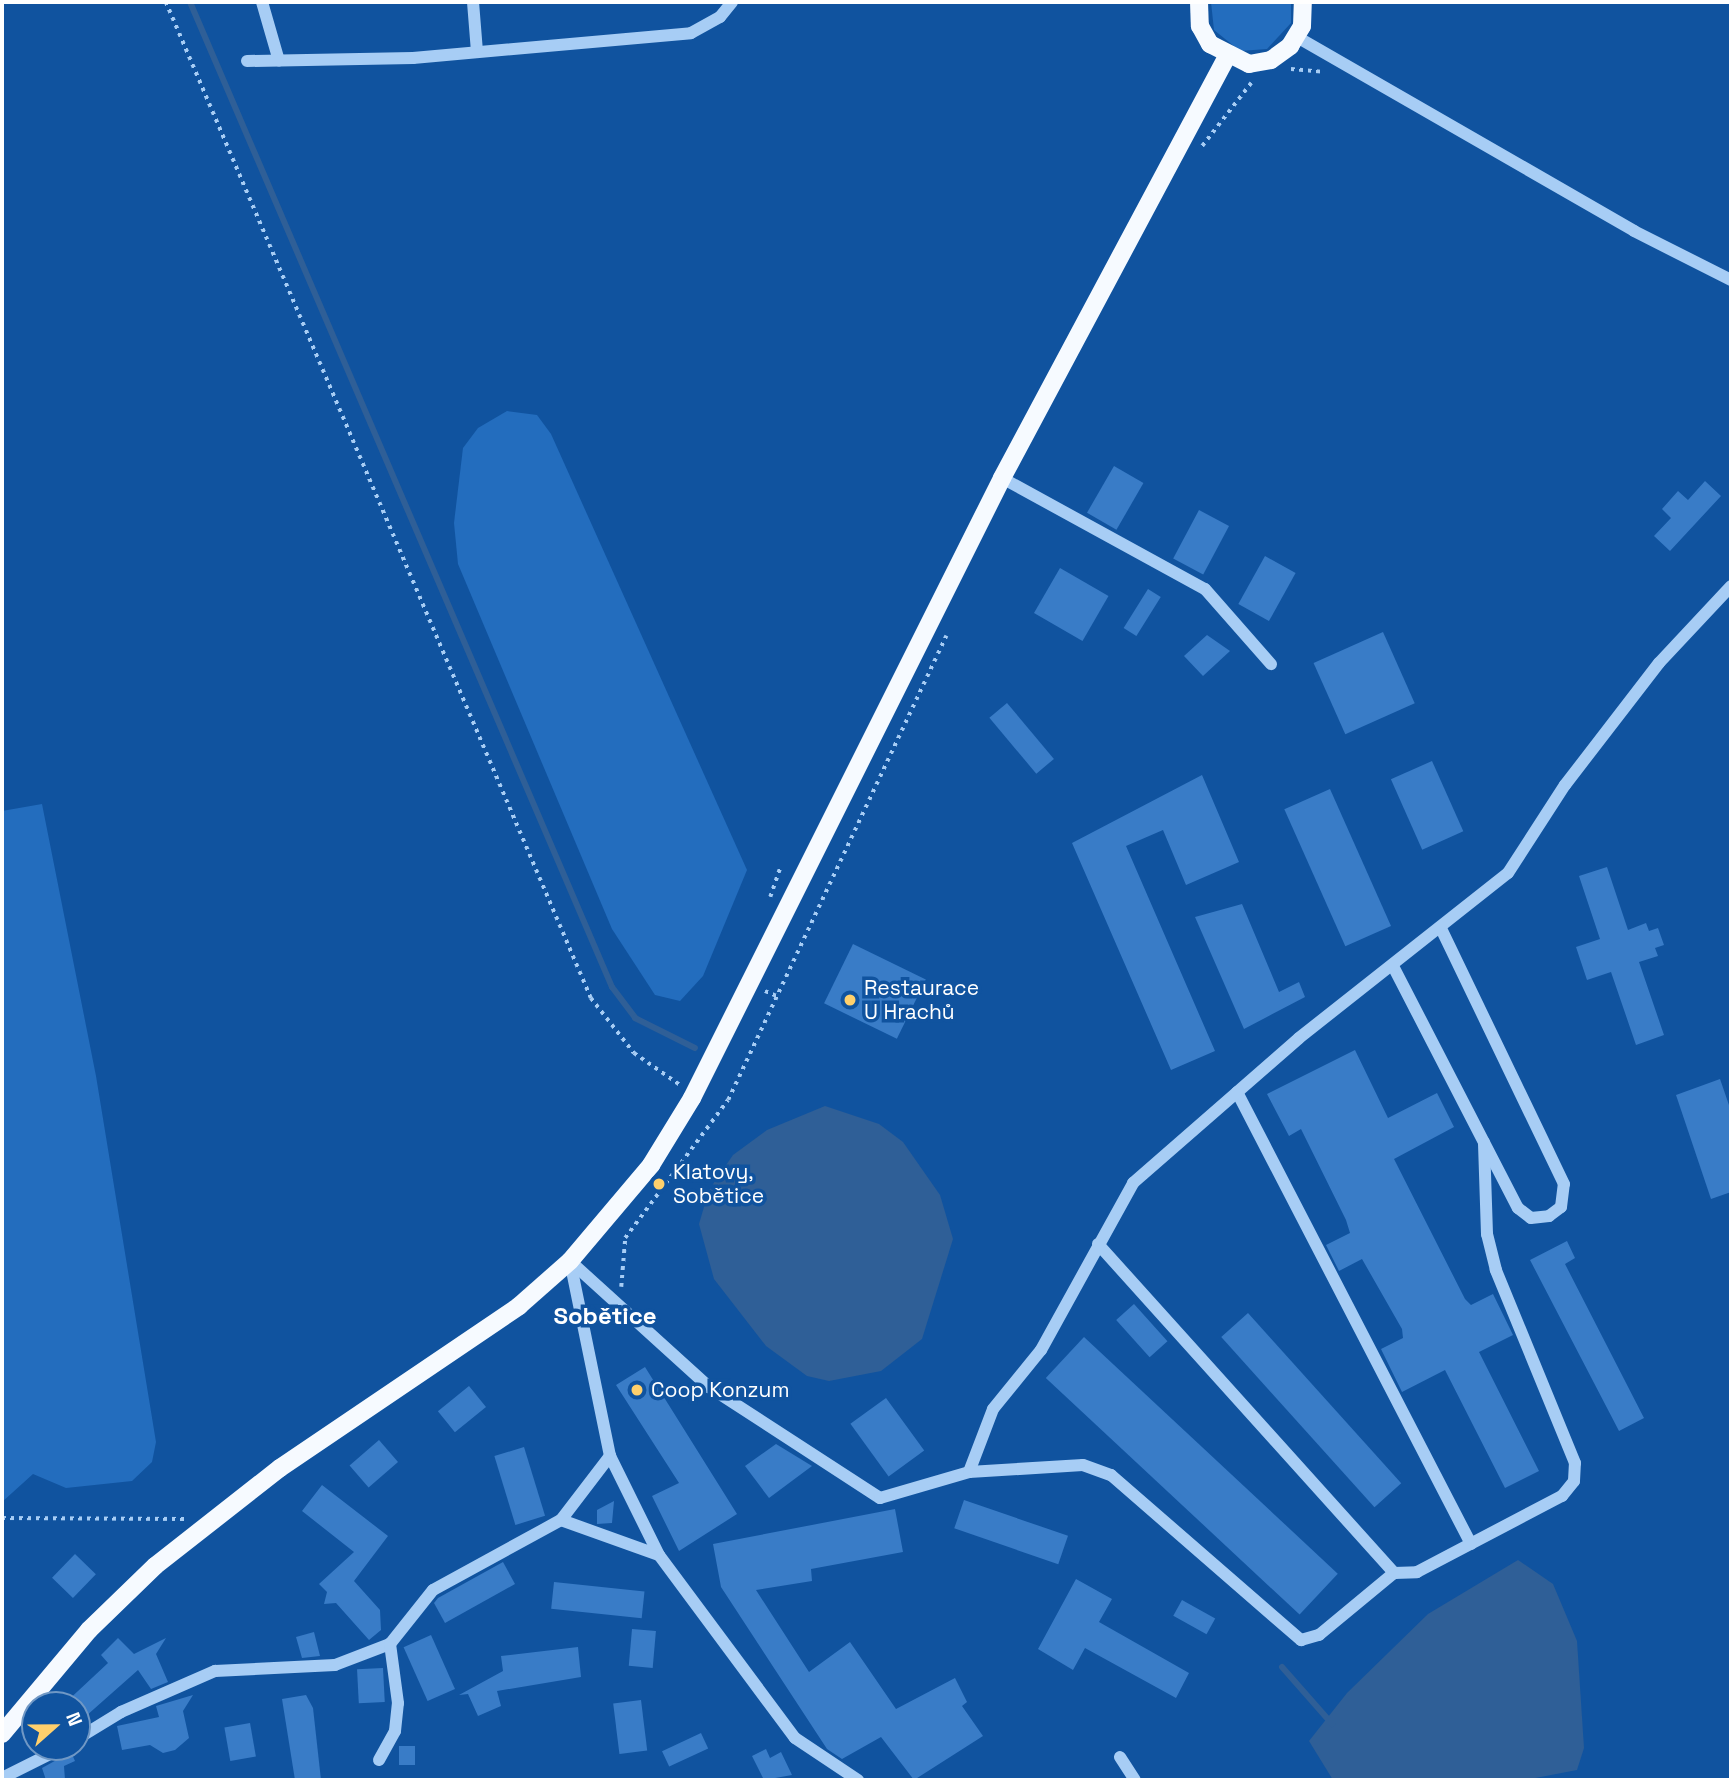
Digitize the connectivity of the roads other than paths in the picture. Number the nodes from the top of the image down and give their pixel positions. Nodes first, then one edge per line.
1 (262, 2) edge
2 (473, 2) edge
3 (732, 2) edge
4 (1199, 2) edge
5 (1303, 2) edge
6 (1297, 37) junction
7 (477, 52) junction
8 (1226, 58) junction
9 (247, 61) dead end
10 (279, 61) junction
11 (1731, 280) edge
12 (1002, 478) junction
13 (1731, 586) edge
14 (1271, 664) dead end
15 (1441, 928) junction
16 (1394, 968) junction
17 (1237, 1092) junction
18 (1484, 1142) junction
19 (1098, 1244) junction
20 (570, 1261) junction
21 (610, 1456) junction
22 (969, 1472) junction
23 (561, 1520) junction
24 (1471, 1544) junction
25 (659, 1555) junction
26 (1394, 1573) junction
27 (390, 1644) junction
28 (91, 1730) edge
29 (2, 1734) edge
30 (1120, 1757) dead end
31 (379, 1760) dead end
32 (36, 1761) edge
33 (2, 1778) edge
34 (858, 1780) edge
35 (1135, 1780) edge

1 - 10 street
2 - 7 street
3 - 7 street
4 - 8 main road
5 - 6 main road
6 - 8 main road
6 - 11 street
7 - 10 street
8 - 12 main road
9 - 10 street
12 - 14 street
12 - 20 main road
13 - 15 street
15 - 16 street
15 - 18 street
16 - 17 street
16 - 18 street
17 - 19 street
17 - 24 street
18 - 24 street
19 - 22 street
19 - 26 street
20 - 21 street
20 - 22 street
20 - 29 main road
21 - 23 street
21 - 25 street
22 - 26 street
23 - 25 street
23 - 27 street
24 - 26 street
25 - 34 street
27 - 28 street
27 - 31 street
30 - 35 street
32 - 33 street

